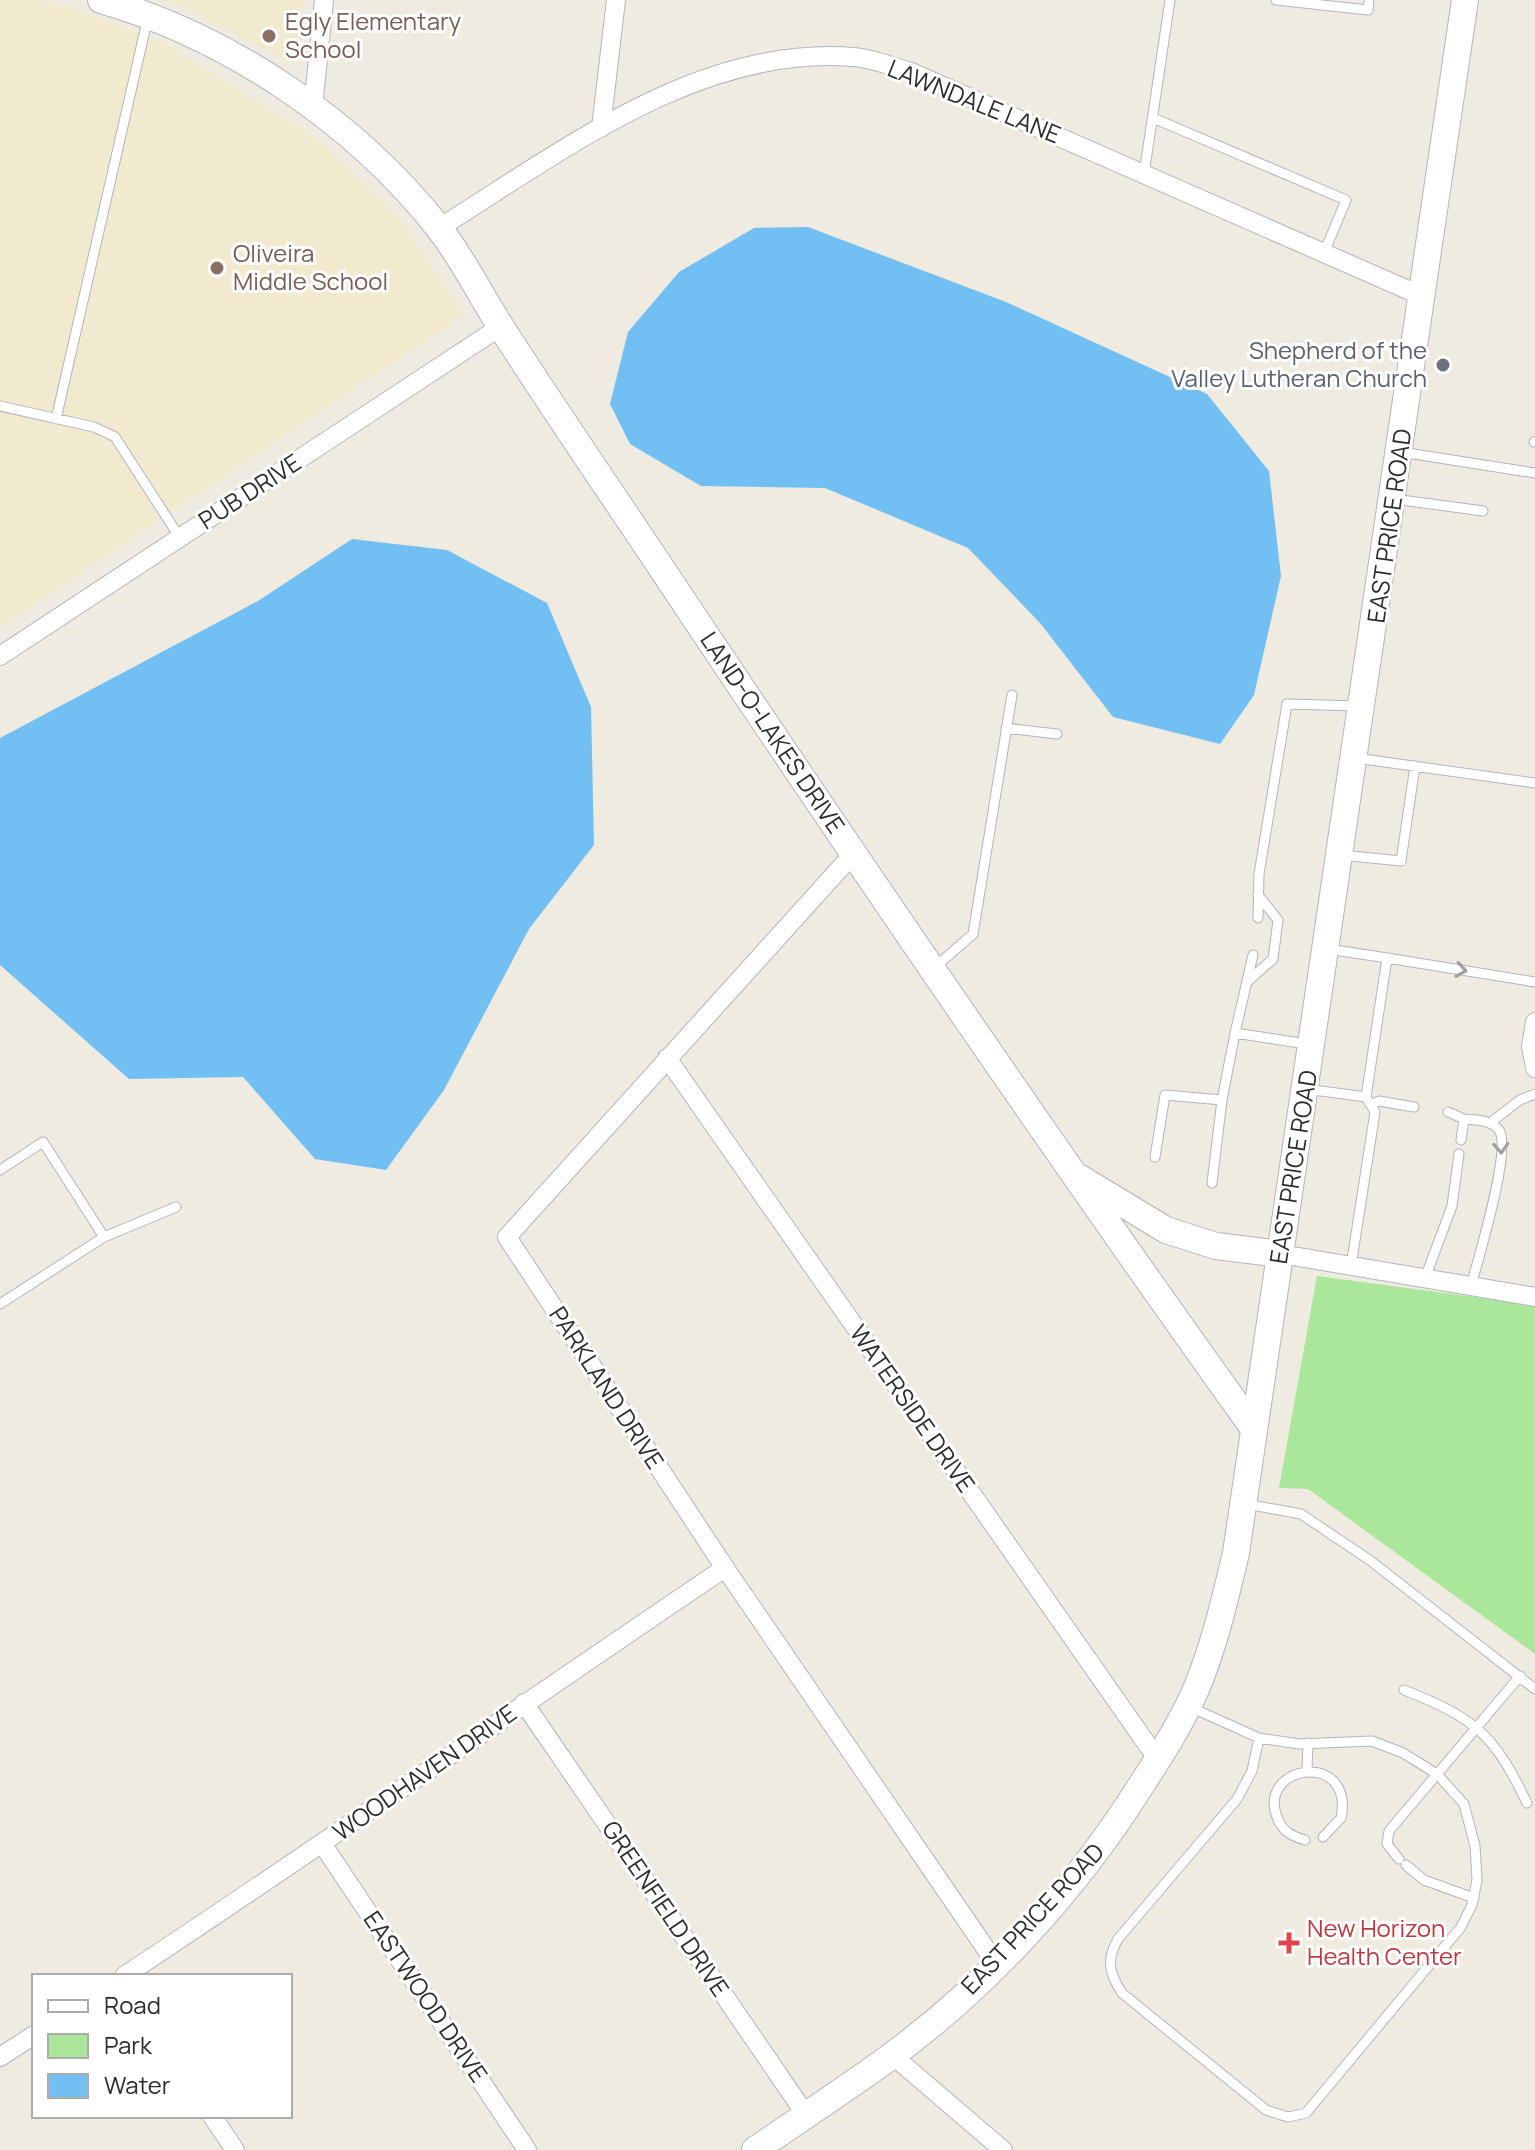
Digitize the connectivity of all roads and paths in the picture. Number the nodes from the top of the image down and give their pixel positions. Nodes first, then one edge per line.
1 (101, 0) edge
2 (324, 0) edge
3 (616, 0) edge
4 (1170, 0) edge
5 (1276, 0) edge
6 (1369, 0) edge
7 (1465, 0) edge
8 (149, 14) junction
9 (313, 107) junction
10 (1153, 118) junction
11 (601, 128) junction
12 (1144, 174) junction
13 (439, 228) junction
14 (1324, 253) junction
15 (1424, 297) junction
16 (500, 327) junction
17 (0, 406) edge
18 (56, 419) junction
19 (1401, 452) junction
20 (1535, 473) edge
21 (1394, 499) junction
22 (1483, 511) dead end
23 (180, 538) junction
24 (0, 656) edge
25 (1012, 695) dead end
26 (1363, 706) junction
27 (1006, 728) junction
28 (1057, 734) dead end
29 (1355, 758) junction
30 (1415, 766) junction
31 (1535, 783) edge
32 (853, 854) junction
33 (1341, 855) junction
34 (1258, 895) junction
35 (1258, 918) dead end
36 (1327, 949) junction
37 (1253, 955) dead end
38 (1387, 958) junction
39 (932, 970) junction
40 (1247, 982) junction
41 (1535, 982) edge
42 (1535, 1022) edge
43 (1235, 1033) junction
44 (1313, 1045) junction
45 (667, 1058) junction
46 (1535, 1068) edge
47 (1306, 1089) junction
48 (1535, 1094) edge
49 (1222, 1100) junction
50 (1368, 1101) junction
51 (1414, 1107) dead end
52 (1448, 1112) dead end
53 (1464, 1119) junction
54 (1490, 1123) junction
55 (1461, 1140) dead end
56 (1459, 1154) dead end
57 (1155, 1157) dead end
58 (0, 1170) edge
59 (1070, 1172) junction
60 (1212, 1183) dead end
61 (176, 1207) dead end
62 (104, 1237) junction
63 (1281, 1254) junction
64 (1351, 1266) junction
65 (1425, 1278) junction
66 (1471, 1286) junction
67 (1535, 1297) edge
68 (0, 1304) edge
69 (1254, 1429) junction
70 (1243, 1504) junction
71 (725, 1568) junction
72 (1520, 1676) junction
73 (1535, 1689) edge
74 (1404, 1690) dead end
75 (524, 1703) junction
76 (1187, 1705) junction
77 (1479, 1727) junction
78 (1259, 1738) junction
79 (1308, 1743) junction
80 (1158, 1760) junction
81 (1307, 1771) junction
82 (1437, 1774) junction
83 (1527, 1803) dead end
84 (1323, 1837) dead end
85 (1305, 1840) dead end
86 (323, 1845) junction
87 (1474, 1898) junction
88 (997, 1965) junction
89 (127, 1974) edge
90 (32, 2036) edge
91 (892, 2055) junction
92 (0, 2057) edge
93 (806, 2115) junction
94 (213, 2118) edge
95 (235, 2150) edge
96 (527, 2150) edge
97 (755, 2150) edge
98 (1003, 2150) edge

1 - 8 main road, LAND-O-LAKES DRIVE
2 - 9 street
3 - 11 street
4 - 10 lane
5 - 6 lane
7 - 15 main road, EAST PRICE ROAD
8 - 9 main road, LAND-O-LAKES DRIVE
8 - 18 lane
9 - 13 main road, LAND-O-LAKES DRIVE
10 - 12 lane
10 - 14 lane
11 - 12 street, LAWNDALE LANE
11 - 13 street, LAWNDALE LANE
12 - 14 street, LAWNDALE LANE
13 - 16 main road, LAND-O-LAKES DRIVE
14 - 15 street, LAWNDALE LANE
15 - 19 main road, EAST PRICE ROAD
16 - 23 street, PUB DRIVE
16 - 32 main road, LAND-O-LAKES DRIVE
17 - 18 lane
18 - 23 lane
19 - 20 lane
19 - 21 main road, EAST PRICE ROAD
21 - 22 lane
21 - 26 main road, EAST PRICE ROAD
23 - 24 street, PUB DRIVE
25 - 27 lane
26 - 29 main road, EAST PRICE ROAD
26 - 34 lane
27 - 28 lane
27 - 39 lane
29 - 30 lane
29 - 33 main road, EAST PRICE ROAD
30 - 31 lane
30 - 33 lane
32 - 39 main road, LAND-O-LAKES DRIVE
32 - 45 street, PARKLAND DRIVE
33 - 36 main road, EAST PRICE ROAD
34 - 35 lane
34 - 40 lane
36 - 38 lane
36 - 44 main road, EAST PRICE ROAD
37 - 40 lane
38 -> 41 lane
38 - 50 lane
39 - 59 main road, LAND-O-LAKES DRIVE
40 - 43 lane
42 - 46 street
43 - 44 lane
43 - 49 lane
44 - 47 main road, EAST PRICE ROAD
45 - 71 street, PARKLAND DRIVE
45 - 80 street, WATERSIDE DRIVE
47 - 50 lane
47 - 63 main road, EAST PRICE ROAD
48 - 54 lane
49 - 57 lane
49 - 60 lane
50 - 51 lane
50 - 64 lane
52 - 53 lane
53 - 54 lane
53 - 55 lane
54 -> 66 lane
56 - 65 lane
58 - 62 lane
59 - 63 main road, LAND-O-LAKES DRIVE
59 - 69 main road
61 - 62 lane
62 - 68 lane
63 - 64 street, LAND-O-LAKES DRIVE
63 - 69 main road, EAST PRICE ROAD
64 - 65 street, LAND-O-LAKES DRIVE
65 - 66 street, LAND-O-LAKES DRIVE
66 - 67 street, LAND-O-LAKES DRIVE
69 - 70 main road, EAST PRICE ROAD
70 - 72 lane
70 - 76 main road, EAST PRICE ROAD
71 - 75 street, WOODHAVEN DRIVE
71 - 88 street, PARKLAND DRIVE
72 - 73 lane
72 - 77 lane
74 - 77 lane
75 - 86 street, WOODHAVEN DRIVE
75 - 93 street, GREENFIELD DRIVE
76 - 78 lane
76 - 80 main road, EAST PRICE ROAD
77 - 82 lane
77 - 83 lane
78 - 79 lane
78 - 87 lane
79 - 81 lane
79 - 82 lane
80 - 88 main road, EAST PRICE ROAD
81 - 84 lane
81 - 85 lane
82 - 87 lane
82 - 87 lane
86 - 89 street, WOODHAVEN DRIVE
86 - 96 street, EASTWOOD DRIVE
88 - 91 main road, EAST PRICE ROAD
90 - 92 street
91 - 93 main road, EAST PRICE ROAD
91 - 98 street
93 - 97 main road, EAST PRICE ROAD
94 - 95 street

